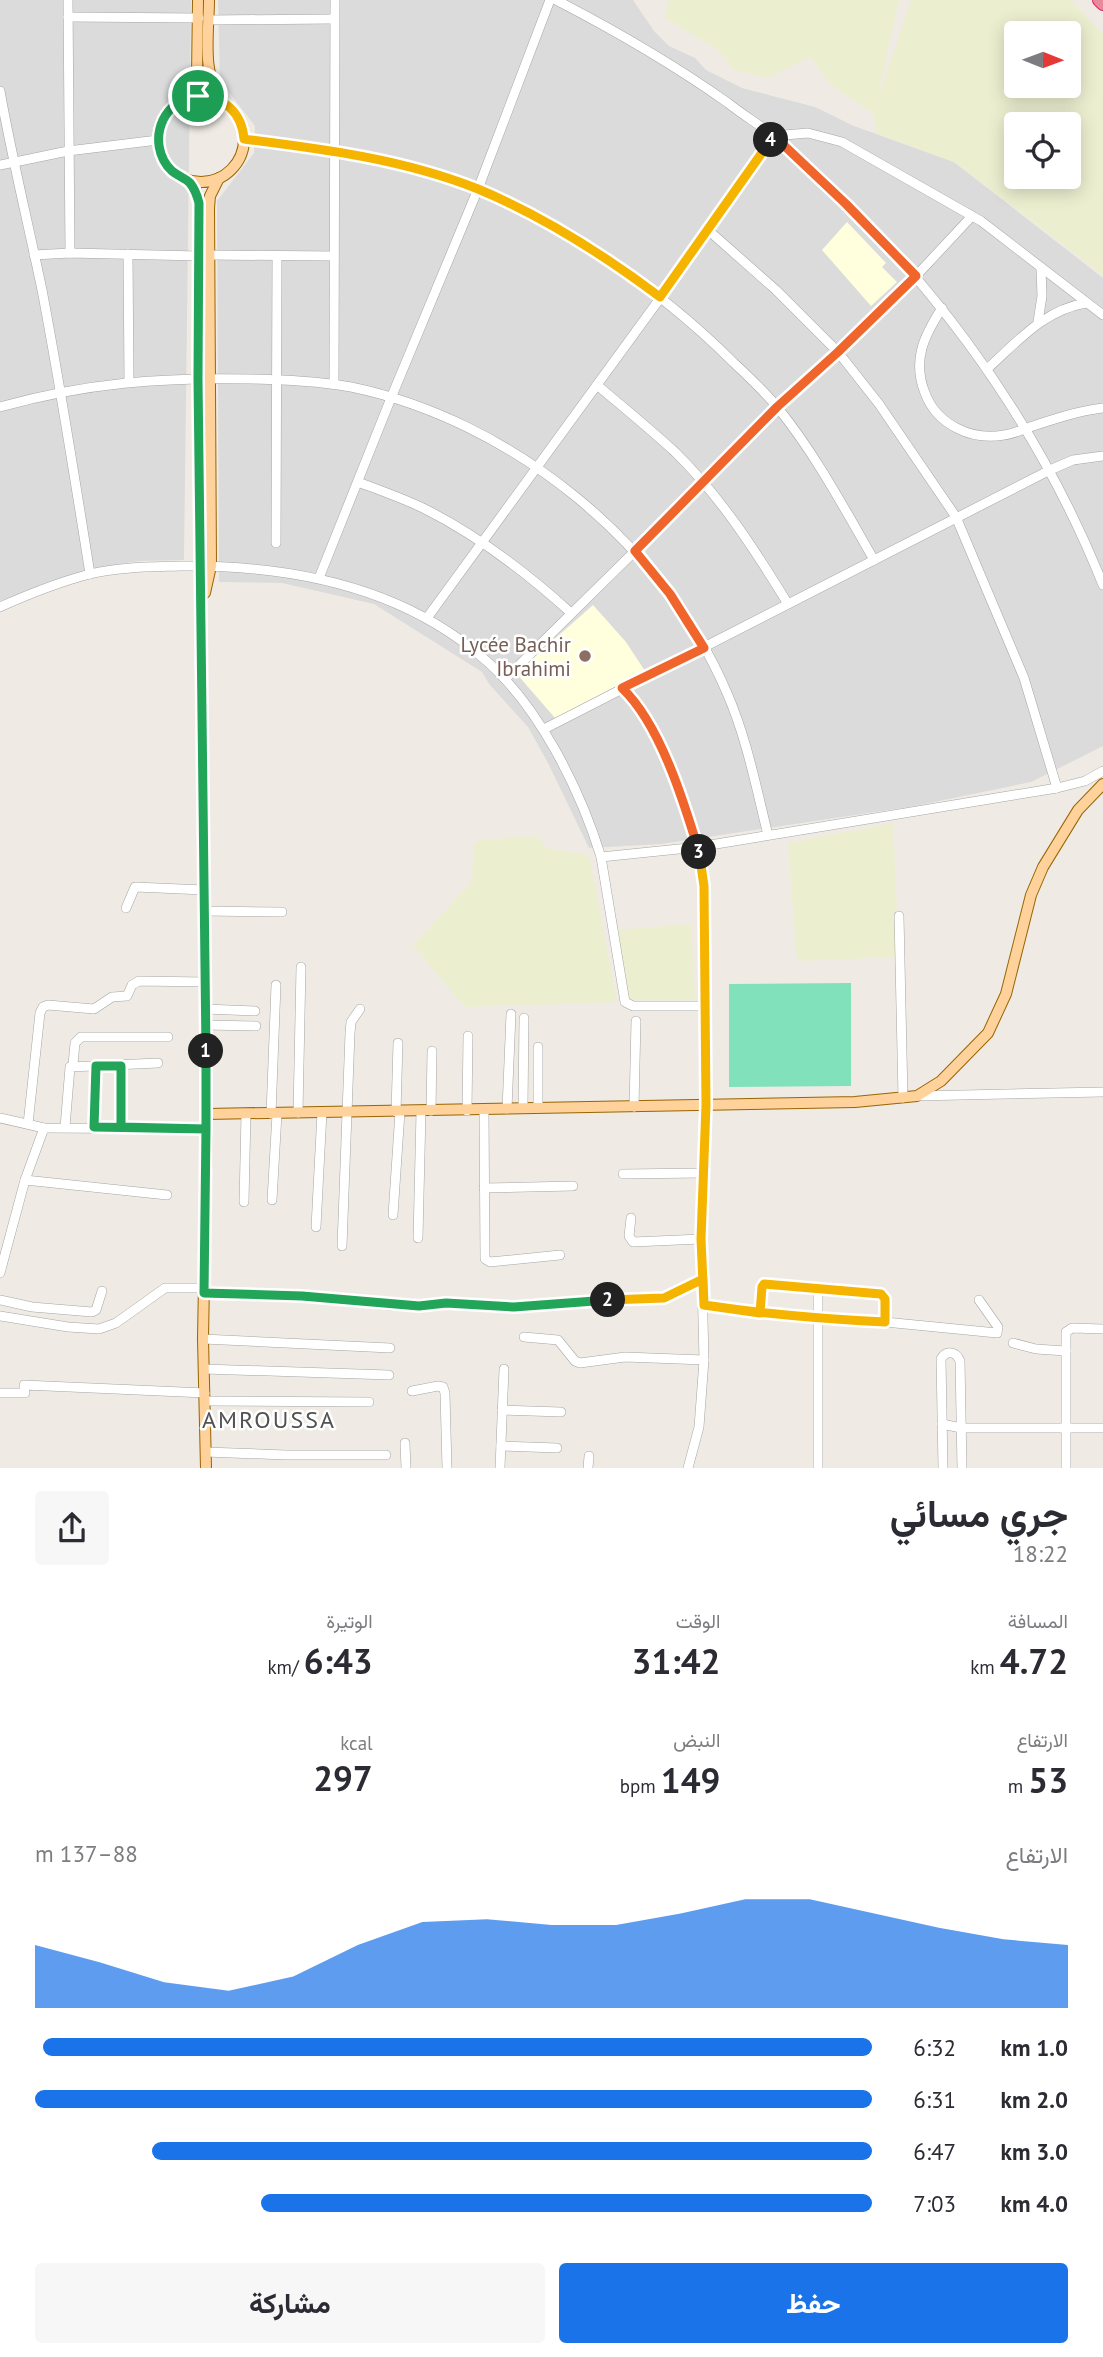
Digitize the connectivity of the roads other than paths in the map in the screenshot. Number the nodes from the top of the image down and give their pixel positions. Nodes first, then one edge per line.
1 (68, 0) edge
2 (198, 0) edge
3 (209, 0) edge
4 (335, 0) edge
5 (550, 0) edge
6 (556, 0) edge
7 (68, 17) junction
8 (204, 19) junction
9 (334, 19) junction
10 (0, 91) edge
11 (187, 98) junction
12 (224, 102) junction
13 (774, 136) junction
14 (244, 139) junction
15 (158, 140) junction
16 (333, 150) junction
17 (68, 151) junction
18 (12, 161) junction
19 (0, 165) edge
20 (219, 178) junction
21 (188, 180) junction
22 (478, 189) junction
23 (972, 216) junction
24 (708, 230) junction
25 (70, 253) junction
26 (128, 254) junction
27 (34, 255) junction
28 (204, 256) junction
29 (277, 256) junction
30 (334, 256) junction
31 (1041, 269) junction
32 (916, 276) junction
33 (660, 297) junction
34 (1086, 303) junction
35 (942, 308) junction
36 (1103, 315) edge
37 (1038, 322) junction
38 (838, 352) junction
39 (987, 369) junction
40 (204, 378) junction
41 (277, 380) junction
42 (129, 381) junction
43 (334, 384) junction
44 (597, 385) junction
45 (61, 393) junction
46 (391, 398) junction
47 (0, 407) edge
48 (777, 407) junction
49 (1103, 408) edge
50 (1027, 428) junction
51 (1103, 456) edge
52 (537, 468) junction
53 (1050, 470) junction
54 (358, 482) junction
55 (703, 482) junction
56 (956, 517) junction
57 (482, 542) junction
58 (276, 543) dead end
59 (635, 551) junction
60 (874, 560) junction
61 (206, 566) junction
62 (90, 574) junction
63 (320, 578) junction
64 (1103, 585) edge
65 (788, 604) junction
66 (0, 607) edge
67 (571, 613) junction
68 (428, 618) junction
69 (704, 648) junction
70 (505, 679) junction
71 (622, 688) junction
72 (544, 729) junction
73 (1103, 771) edge
74 (1103, 783) edge
75 (1057, 788) junction
76 (768, 835) junction
77 (698, 847) junction
78 (601, 857) junction
79 (204, 890) junction
80 (126, 908) dead end
81 (206, 911) junction
82 (282, 912) dead end
83 (899, 916) dead end
84 (301, 967) dead end
85 (205, 982) junction
86 (276, 985) dead end
87 (704, 1006) junction
88 (205, 1009) junction
89 (360, 1009) dead end
90 (255, 1011) dead end
91 (511, 1014) dead end
92 (524, 1018) dead end
93 (636, 1021) dead end
94 (205, 1025) junction
95 (256, 1026) dead end
96 (468, 1036) dead end
97 (168, 1037) dead end
98 (398, 1043) dead end
99 (538, 1047) dead end
100 (432, 1051) dead end
101 (158, 1063) dead end
102 (73, 1065) junction
103 (96, 1066) junction
104 (121, 1066) junction
105 (1103, 1092) edge
106 (917, 1096) junction
107 (903, 1098) junction
108 (706, 1105) junction
109 (634, 1107) junction
110 (523, 1108) junction
111 (538, 1108) junction
112 (506, 1109) junction
113 (484, 1110) junction
114 (467, 1111) junction
115 (322, 1112) junction
116 (347, 1112) junction
117 (398, 1112) junction
118 (426, 1112) junction
119 (298, 1113) junction
120 (206, 1114) junction
121 (246, 1114) junction
122 (274, 1114) junction
123 (0, 1118) edge
124 (28, 1125) junction
125 (65, 1127) junction
126 (94, 1127) junction
127 (121, 1127) junction
128 (44, 1128) junction
129 (206, 1129) junction
130 (702, 1173) junction
131 (623, 1174) dead end
132 (25, 1180) junction
133 (573, 1186) dead end
134 (484, 1188) junction
135 (167, 1195) dead end
136 (272, 1200) dead end
137 (244, 1202) dead end
138 (393, 1215) dead end
139 (631, 1218) dead end
140 (316, 1227) dead end
141 (418, 1238) dead end
142 (701, 1239) junction
143 (342, 1246) dead end
144 (561, 1255) dead end
145 (0, 1273) edge
146 (703, 1279) junction
147 (818, 1288) junction
148 (204, 1290) junction
149 (102, 1292) dead end
150 (0, 1300) edge
151 (979, 1300) dead end
152 (704, 1305) junction
153 (760, 1313) junction
154 (0, 1316) edge
155 (817, 1319) junction
156 (885, 1322) junction
157 (1103, 1329) edge
158 (524, 1337) dead end
159 (203, 1339) junction
160 (1013, 1343) dead end
161 (390, 1348) dead end
162 (1066, 1351) junction
163 (705, 1360) junction
164 (504, 1368) dead end
165 (204, 1369) junction
166 (389, 1375) dead end
167 (412, 1391) dead end
168 (0, 1393) edge
169 (206, 1397) junction
170 (369, 1402) dead end
171 (502, 1410) junction
172 (561, 1412) dead end
173 (942, 1424) junction
174 (961, 1428) junction
175 (1066, 1428) junction
176 (1103, 1428) edge
177 (405, 1443) dead end
178 (501, 1446) junction
179 (557, 1448) dead end
180 (206, 1452) junction
181 (386, 1455) dead end
182 (589, 1456) dead end
183 (206, 1468) edge
184 (406, 1468) edge
185 (447, 1468) edge
186 (500, 1468) edge
187 (588, 1468) edge
188 (688, 1468) edge
189 (818, 1468) edge
190 (943, 1468) edge
191 (962, 1468) edge
192 (1066, 1468) edge

1 - 7 street
2 - 8 main road
3 - 8 main road
4 - 9 street
5 - 22 street
6 - 13 street
7 - 8 street
7 - 17 street
8 - 9 street
8 - 11 main road
8 - 12 main road
9 - 16 street
10 - 18 street
11 - 12 main road
11 - 15 main road
12 - 14 main road
13 - 23 street
13 - 24 street
13 - 32 street
14 - 16 street
14 - 20 main road
15 - 17 street
15 - 21 main road
16 - 22 street
16 - 30 street
17 - 18 street
17 - 25 street
18 - 19 street
18 - 27 street
20 - 21 main road
20 - 28 main road
21 - 28 main road
22 - 33 street
22 - 46 street
23 - 31 street
23 - 32 street
24 - 33 street
24 - 38 street
25 - 26 street
25 - 27 street
26 - 28 street
26 - 42 street
27 - 45 street
28 - 29 street
28 - 40 main road
29 - 30 street
29 - 41 street
30 - 43 street
31 - 34 street
31 - 37 street
32 - 35 street
32 - 38 street
33 - 44 street
33 - 48 street
34 - 36 street
34 - 37 street
35 - 39 street
35 - 50 street
37 - 39 street
38 - 48 street
38 - 56 street
39 - 50 street
40 - 41 street
40 - 42 street
40 - 61 main road
41 - 43 street
41 - 58 street
42 - 45 street
43 - 46 street
44 - 52 street
44 - 55 street
45 - 47 street
45 - 62 street
46 - 52 street
46 - 54 street
48 - 55 street
48 - 60 street
49 - 50 street
50 - 53 street
51 - 53 street
52 - 57 street
52 - 59 street
53 - 56 street
53 - 64 street
54 - 57 street
54 - 63 street
55 - 59 street
55 - 65 street
56 - 60 street
56 - 75 street
57 - 67 street
57 - 68 street
59 - 67 street
59 - 69 street
60 - 65 street
61 - 62 street
61 - 63 street
61 - 79 main road
62 - 66 street
63 - 68 street
65 - 69 street
67 - 70 street
68 - 70 street
69 - 71 street
69 - 76 street
70 - 72 street
71 - 72 street
71 - 77 street
72 - 78 street
73 - 75 street
74 - 106 main road
75 - 76 street
76 - 77 street
77 - 78 street
77 - 87 street
78 - 87 street
79 - 80 street
79 - 81 main road
81 - 82 street
81 - 85 main road
83 - 107 street
84 - 119 street
85 - 88 main road
85 - 124 street
86 - 122 street
87 - 108 street
88 - 90 street
88 - 94 main road
89 - 116 street
91 - 112 street
92 - 110 street
93 - 109 street
94 - 95 street
94 - 120 main road
96 - 114 street
97 - 102 street
98 - 117 street
99 - 111 street
100 - 118 street
101 - 104 street
102 - 103 street
102 - 125 street
103 - 104 street
103 - 126 street
104 - 127 street
105 - 106 street
106 - 107 main road
107 - 108 main road
108 - 109 main road
108 - 130 street
109 - 111 main road
110 - 111 main road
110 - 112 main road
112 - 113 main road
113 - 114 main road
113 - 134 street
114 - 118 main road
115 - 116 main road
115 - 119 main road
115 - 140 street
116 - 117 main road
116 - 143 street
117 - 118 main road
117 - 138 street
118 - 141 street
119 - 122 main road
120 - 121 main road
120 - 129 main road
121 - 122 main road
121 - 137 street
122 - 136 street
123 - 124 street
124 - 128 street
125 - 126 street
125 - 128 street
126 - 127 street
127 - 129 street
128 - 132 street
129 - 148 main road
130 - 131 street
130 - 142 street
132 - 135 street
132 - 145 street
133 - 134 street
134 - 144 street
139 - 142 street
142 - 146 street
146 - 148 street
146 - 152 street
147 - 153 street
147 - 155 street
147 - 156 street
148 - 154 street
148 - 159 main road
149 - 150 street
151 - 156 street
152 - 153 street
152 - 163 street
153 - 155 street
155 - 156 street
155 - 189 street
157 - 162 street
158 - 163 street
159 - 161 street
159 - 165 main road
160 - 162 street
162 - 175 street
163 - 188 street
164 - 171 street
165 - 166 street
165 - 169 main road
167 - 185 street
168 - 169 street
169 - 170 street
169 - 180 main road
171 - 172 street
171 - 178 street
173 - 174 street
173 - 174 street
173 - 190 street
174 - 175 street
174 - 191 street
175 - 176 street
175 - 192 street
177 - 184 street
178 - 179 street
178 - 186 street
180 - 181 street
180 - 183 main road
182 - 187 street

